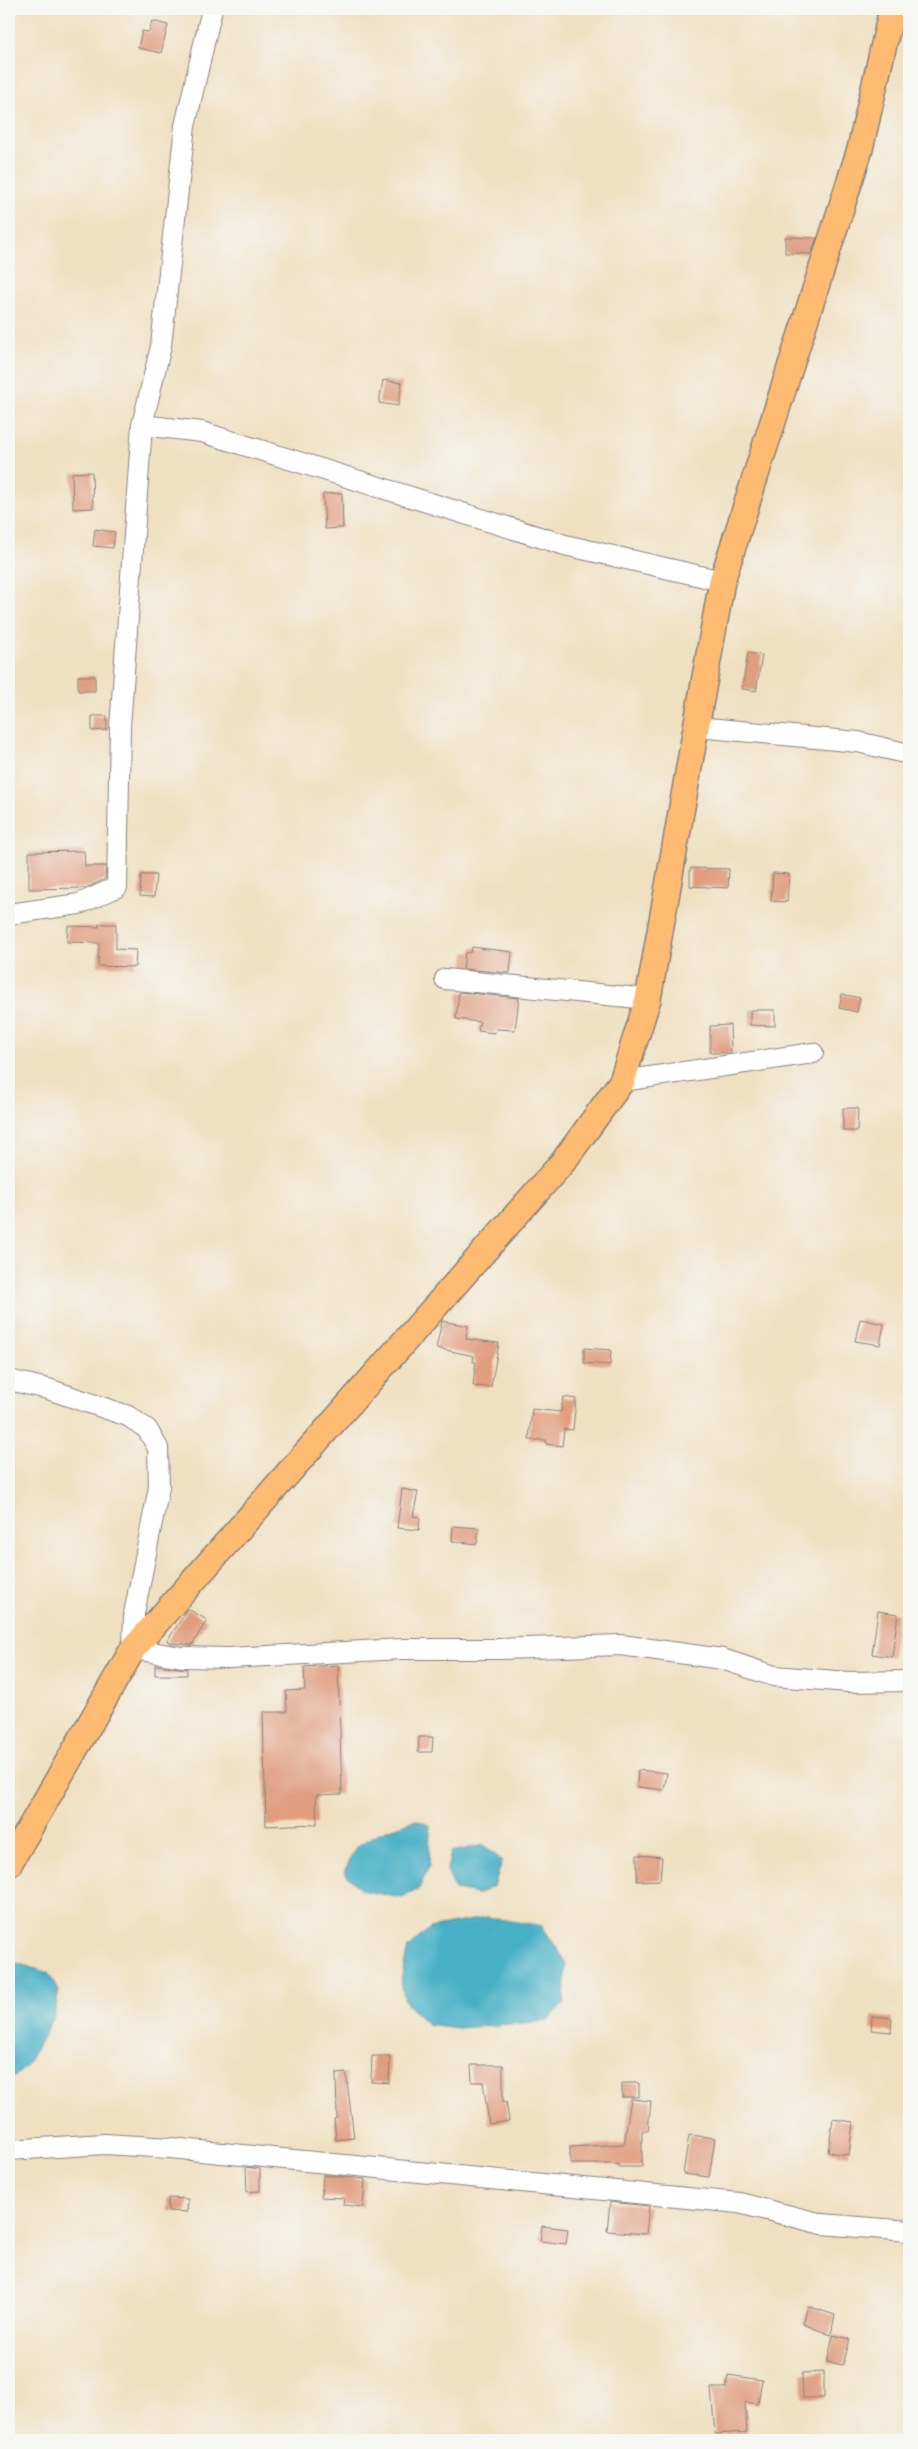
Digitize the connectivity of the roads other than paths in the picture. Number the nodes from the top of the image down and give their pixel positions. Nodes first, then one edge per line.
1 (212, 9) edge
2 (892, 9) edge
3 (142, 425) junction
4 (722, 581) junction
5 (697, 727) junction
6 (909, 754) edge
7 (9, 914) edge
8 (445, 979) dead end
9 (648, 999) junction
10 (813, 1053) dead end
11 (622, 1081) junction
12 (9, 1380) edge
13 (133, 1649) junction
14 (909, 1681) edge
15 (9, 1864) edge
16 (9, 2150) edge
17 (909, 2231) edge

1 - 3 street
2 - 4 main road
3 - 4 street
3 - 7 street
4 - 5 main road
5 - 6 street
5 - 9 main road
8 - 9 street
9 - 11 main road
10 - 11 street
11 - 13 main road
12 - 13 street
13 - 14 street
13 - 15 main road
16 - 17 street

